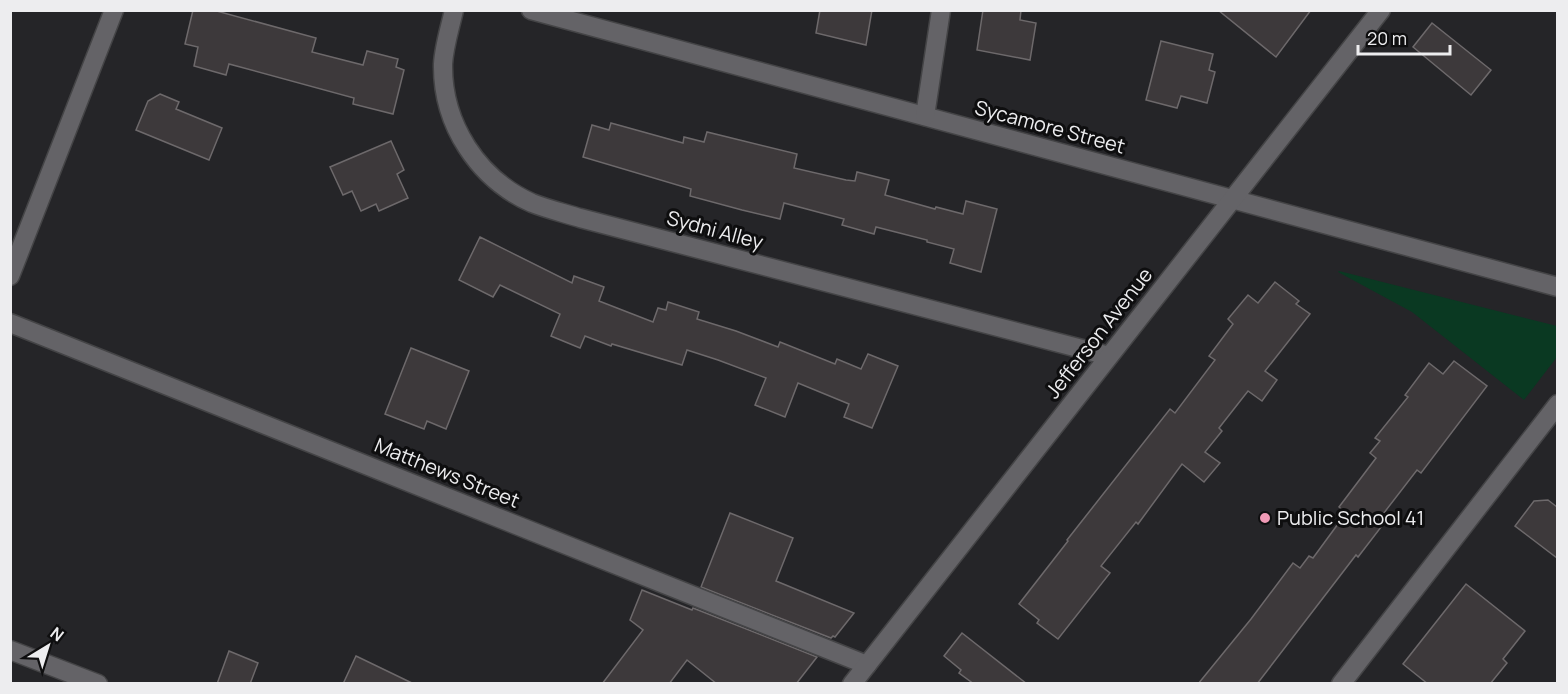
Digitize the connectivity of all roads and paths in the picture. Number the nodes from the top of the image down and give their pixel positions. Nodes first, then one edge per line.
1 (114, 10) edge
2 (454, 10) edge
3 (531, 10) edge
4 (941, 10) edge
5 (1381, 10) edge
6 (582, 17) edge
7 (925, 116) junction
8 (1232, 200) junction
9 (10, 276) edge
10 (1557, 287) edge
11 (10, 323) edge
12 (1109, 356) junction
13 (1557, 404) edge
14 (10, 650) edge
15 (867, 665) junction
16 (98, 684) edge
17 (852, 684) edge
18 (1341, 684) edge

1 - 9 street
2 - 12 street, Sydni Alley
3 - 6 street, Sycamore Street
4 - 7 street
5 - 8 street, Jefferson Avenue
6 - 7 street, Sycamore Street
7 - 8 street, Sycamore Street
8 - 10 street, Sycamore Street
8 - 12 street, Jefferson Avenue
11 - 15 street, Matthews Street
12 - 15 street, Jefferson Avenue
13 - 18 street
14 - 16 street
15 - 17 street, Jefferson Avenue

